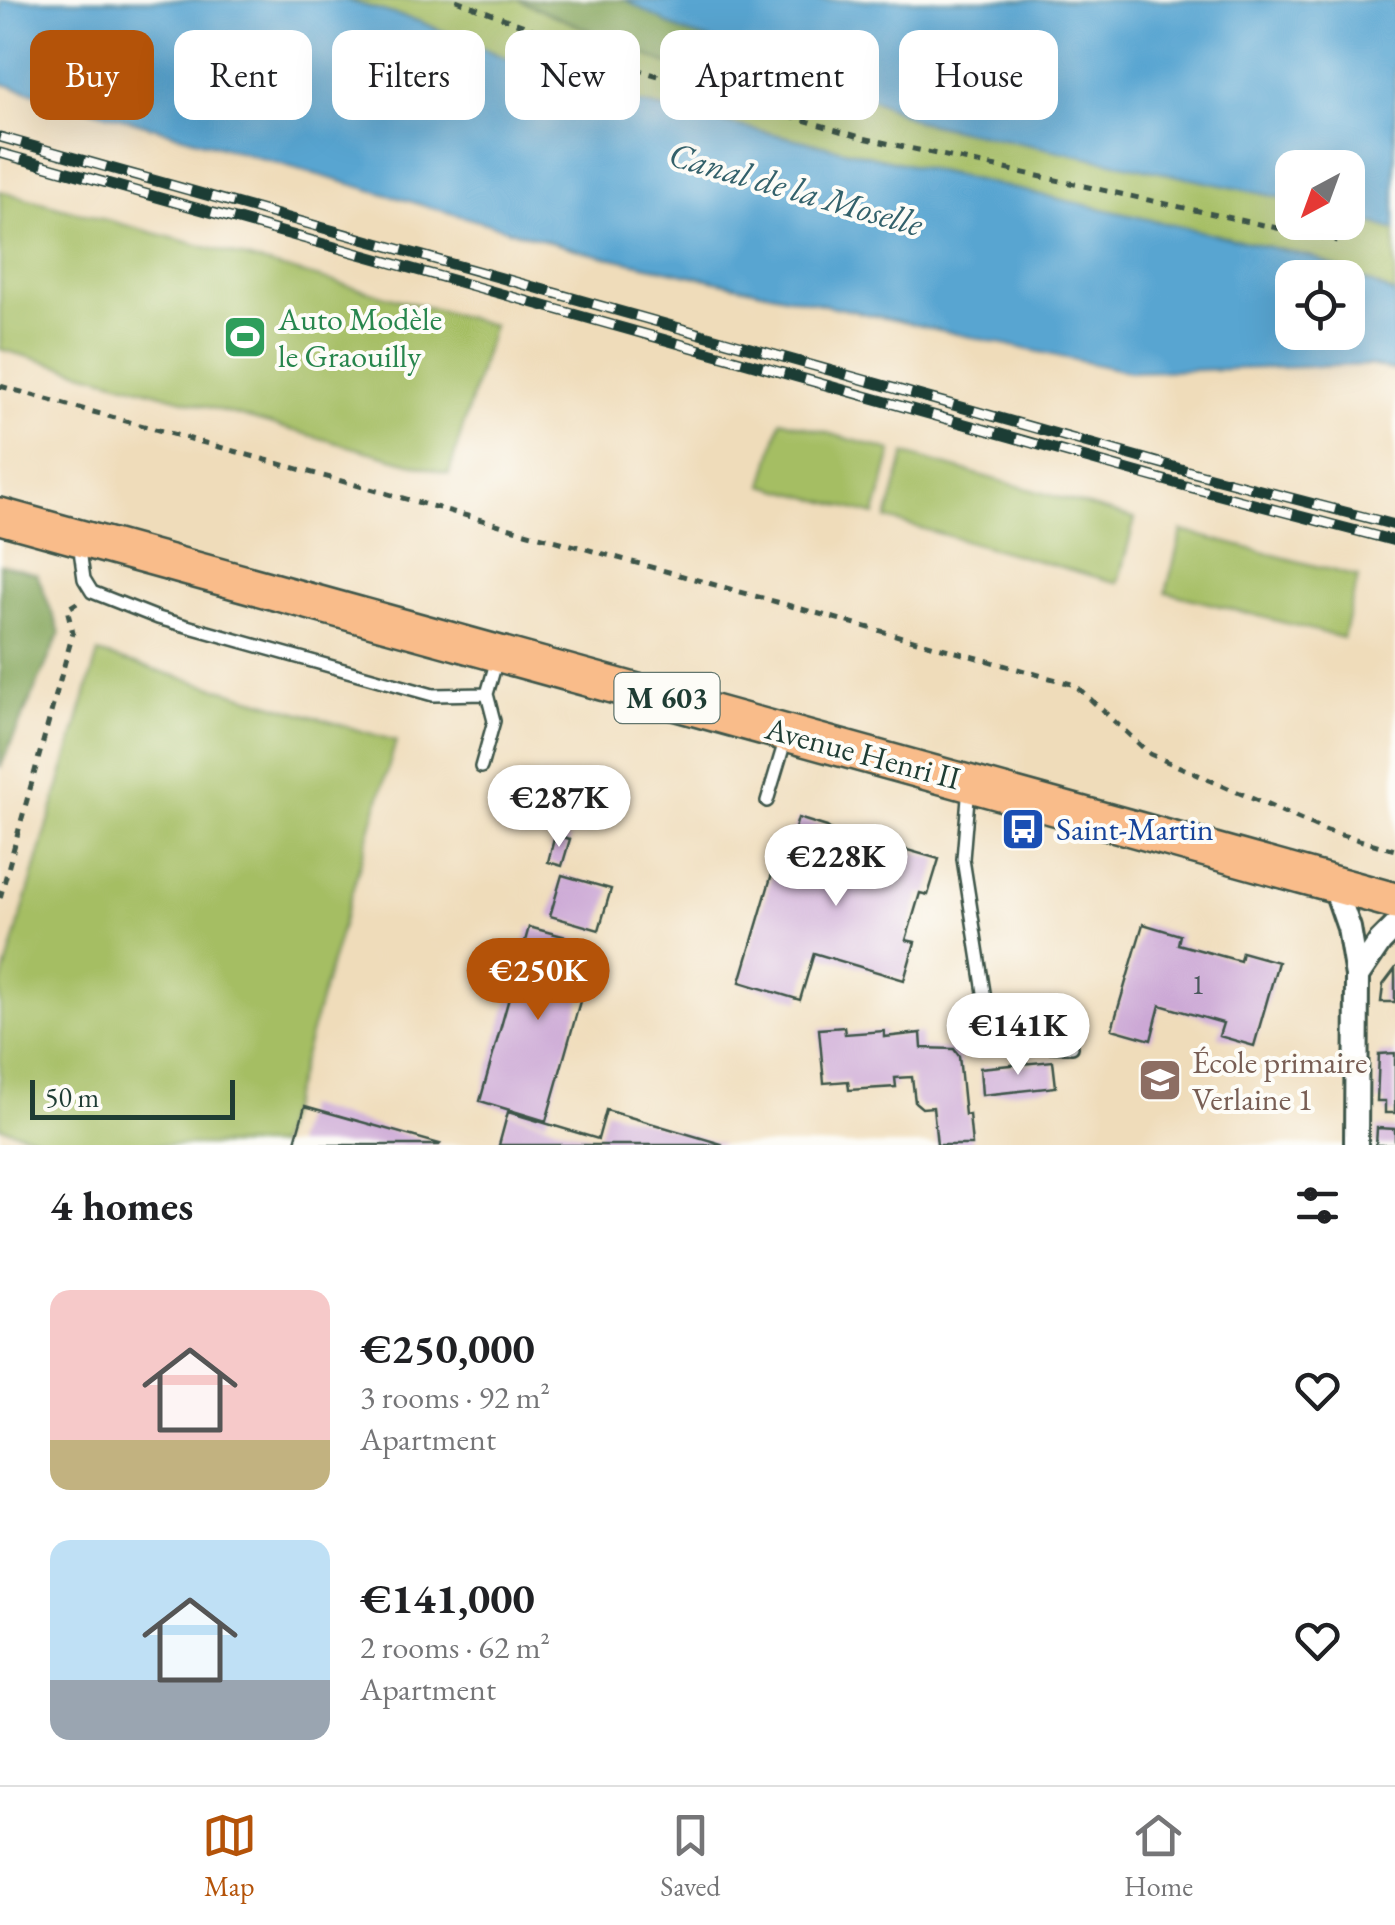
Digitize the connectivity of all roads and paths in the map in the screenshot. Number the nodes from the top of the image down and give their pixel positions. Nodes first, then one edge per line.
1 (456, 0) edge
2 (1337, 242) dead end
3 (0, 386) edge
4 (0, 516) edge
5 (79, 538) junction
6 (92, 592) junction
7 (499, 652) junction
8 (487, 694) junction
9 (788, 732) junction
10 (482, 767) dead end
11 (969, 782) junction
12 (768, 801) dead end
13 (1395, 850) edge
14 (1333, 882) junction
15 (0, 898) edge
16 (1390, 908) edge
17 (1358, 976) junction
18 (1072, 1048) dead end
19 (1356, 1145) edge

1 - 2 path
3 - 13 path
4 - 5 main road, Avenue Henri II / M 603
5 - 6 lane
5 - 7 main road, Avenue Henri II / M 603
6 - 8 lane
6 - 15 path
7 - 8 lane
7 - 9 main road, Avenue Henri II / M 603
8 - 10 lane
9 - 11 main road, Avenue Henri II / M 603
9 - 12 lane
11 - 14 main road, Avenue Henri II / M 603
11 - 18 lane
14 - 16 main road, Avenue Henri II / M 603
14 - 17 street
16 - 17 street
17 - 19 street

